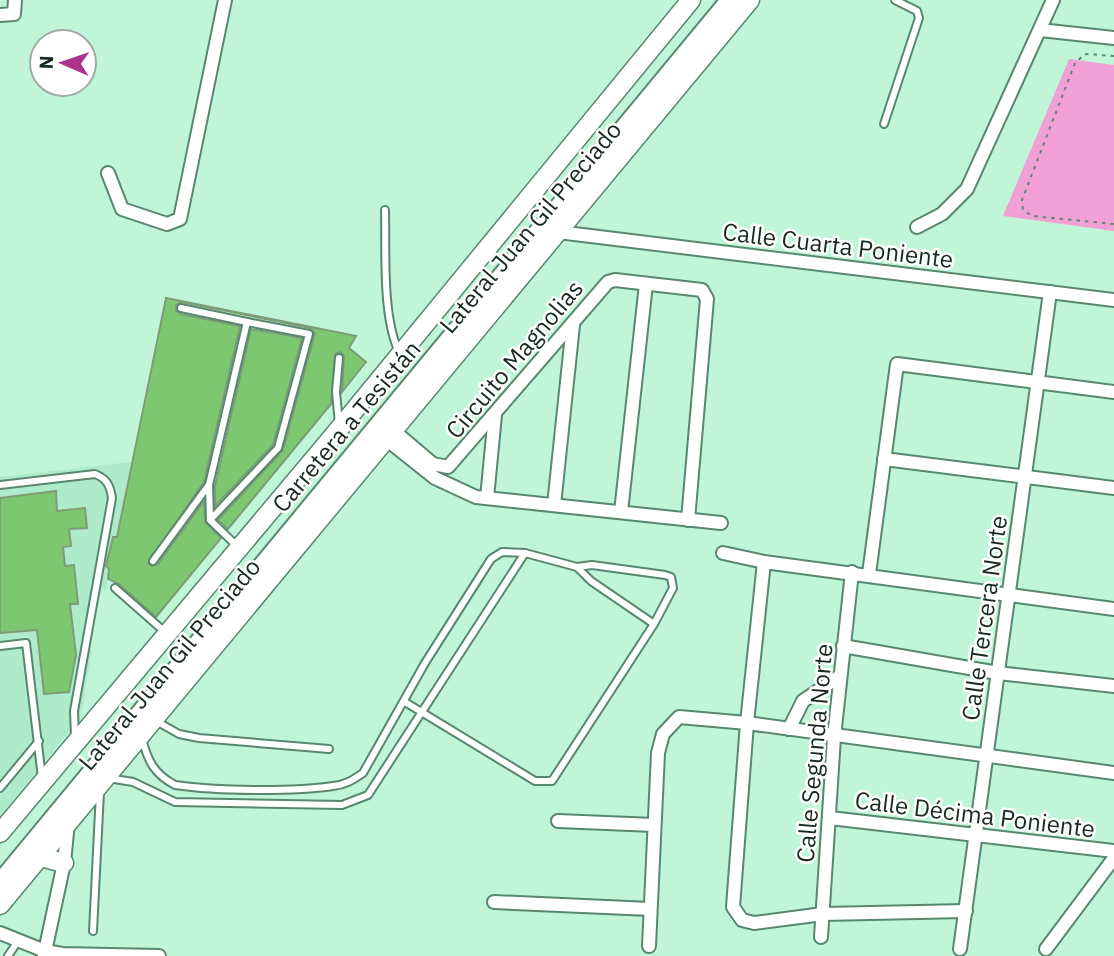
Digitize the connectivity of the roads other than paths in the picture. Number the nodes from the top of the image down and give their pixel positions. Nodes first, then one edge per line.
1 (225, 0) edge
2 (691, 0) edge
3 (714, 0) edge
4 (731, 0) edge
5 (750, 0) edge
6 (895, 0) edge
7 (1053, 0) edge
8 (15, 7) edge
9 (0, 15) edge
10 (1040, 30) junction
11 (1114, 38) edge
12 (884, 124) dead end
13 (108, 173) dead end
14 (385, 210) dead end
15 (917, 228) dead end
16 (558, 232) junction
17 (646, 284) junction
18 (1050, 292) junction
19 (1114, 300) edge
20 (181, 309) dead end
21 (465, 311) junction
22 (247, 322) junction
23 (573, 323) junction
24 (441, 340) junction
25 (401, 355) junction
26 (339, 358) dead end
27 (1037, 383) junction
28 (1114, 392) edge
29 (495, 415) junction
30 (339, 429) junction
31 (390, 435) junction
32 (884, 459) junction
33 (1024, 478) junction
34 (0, 485) edge
35 (209, 485) junction
36 (1114, 488) edge
37 (487, 498) junction
38 (554, 505) junction
39 (621, 512) junction
40 (210, 520) junction
41 (688, 520) junction
42 (721, 523) dead end
43 (239, 547) junction
44 (525, 553) junction
45 (723, 553) dead end
46 (153, 561) dead end
47 (764, 562) junction
48 (577, 567) junction
49 (852, 572) junction
50 (869, 574) junction
51 (115, 588) dead end
52 (1008, 594) junction
53 (1114, 609) edge
54 (654, 624) junction
55 (167, 634) junction
56 (0, 646) edge
57 (843, 646) junction
58 (998, 673) junction
59 (840, 676) junction
60 (1114, 686) edge
61 (404, 702) junction
62 (422, 713) junction
63 (155, 720) junction
64 (747, 723) junction
65 (789, 729) junction
66 (142, 736) junction
67 (834, 737) junction
68 (39, 741) junction
69 (75, 743) junction
70 (329, 749) dead end
71 (986, 755) junction
72 (1114, 773) edge
73 (103, 782) junction
74 (43, 783) junction
75 (0, 788) edge
76 (71, 797) junction
77 (6, 817) edge
78 (830, 818) junction
79 (558, 821) dead end
80 (68, 822) junction
81 (654, 825) junction
82 (0, 833) edge
83 (975, 836) junction
84 (1114, 851) edge
85 (41, 857) junction
86 (1114, 858) edge
87 (0, 863) edge
88 (64, 863) junction
89 (0, 884) edge
90 (494, 902) dead end
91 (0, 905) edge
92 (650, 909) junction
93 (965, 911) junction
94 (823, 914) junction
95 (93, 931) dead end
96 (0, 933) edge
97 (821, 937) dead end
98 (18, 941) junction
99 (649, 946) dead end
100 (960, 949) dead end
101 (1046, 949) dead end
102 (44, 953) edge
103 (9, 956) edge
104 (159, 956) edge

1 - 13 street
2 - 21 main road, Lateral Juan Gil Preciado
3 - 21 main road, Carretera a Tesistán
4 - 21 main road, Carretera a Tesistán
5 - 16 main road, Lateral Juan Gil Preciado
6 - 12 lane
7 - 10 street
8 - 9 street
10 - 11 street
10 - 15 street
14 - 25 lane
16 - 18 street, Calle Cuarta Poniente
16 - 21 main road, Lateral Juan Gil Preciado
17 - 23 street, Circuito Magnolias
17 - 39 street
17 - 41 street, Circuito Magnolias
18 - 19 street, Calle Cuarta Poniente
18 - 27 street, Calle Tercera Norte
20 - 22 lane
21 - 24 main road, Carretera a Tesistán
21 - 24 main road, Lateral Juan Gil Preciado
22 - 35 lane
22 - 40 lane
23 - 29 street, Circuito Magnolias
23 - 38 street
24 - 25 main road, Lateral Juan Gil Preciado
24 - 31 main road, Lateral Juan Gil Preciado
24 - 76 main road, Carretera a Tesistán
24 - 87 main road, Carretera a Tesistán
25 - 30 main road, Lateral Juan Gil Preciado
26 - 30 lane
27 - 28 street
27 - 32 street
27 - 33 street, Calle Tercera Norte
29 - 31 street, Circuito Magnolias
29 - 37 street
30 - 43 main road, Lateral Juan Gil Preciado
31 - 37 street
31 - 63 main road, Lateral Juan Gil Preciado
32 - 33 street
32 - 50 street
33 - 36 street
33 - 52 street, Calle Tercera Norte
34 - 69 lane
35 - 40 lane
35 - 46 lane
37 - 38 street
38 - 39 street
39 - 41 street
40 - 43 lane
41 - 42 street
43 - 55 main road, Lateral Juan Gil Preciado
44 - 48 lane
44 - 61 lane
44 - 62 lane
45 - 47 street
47 - 49 street
47 - 64 street
48 - 54 lane
48 - 54 lane
49 - 50 street
49 - 57 street, Calle Segunda Norte
50 - 52 street
51 - 55 lane
52 - 53 street
52 - 58 street, Calle Tercera Norte
54 - 62 lane
55 - 69 main road, Lateral Juan Gil Preciado
56 - 68 lane
57 - 58 street
57 - 59 street, Calle Segunda Norte
58 - 60 street
58 - 71 street, Calle Tercera Norte
59 - 65 street
59 - 67 street, Calle Segunda Norte
61 - 62 lane
61 - 66 lane
62 - 73 lane
63 - 66 main road, Lateral Juan Gil Preciado
63 - 70 lane
64 - 65 street
64 - 81 street
64 - 94 street
65 - 67 street
66 - 73 main road, Lateral Juan Gil Preciado
67 - 71 street
67 - 78 street, Calle Segunda Norte
68 - 74 lane
68 - 75 lane
69 - 74 main road, Lateral Juan Gil Preciado
71 - 72 street
71 - 83 street, Calle Tercera Norte
73 - 80 main road, Lateral Juan Gil Preciado
73 - 95 lane
74 - 77 main road, Lateral Juan Gil Preciado
76 - 80 street
76 - 89 main road, Carretera a Tesistán
77 - 82 main road, Lateral Juan Gil Preciado
78 - 83 street, Calle Décima Poniente
78 - 94 street, Calle Segunda Norte
79 - 81 street
80 - 85 main road, Lateral Juan Gil Preciado
80 - 88 street
81 - 92 street
83 - 84 street, Calle Décima Poniente
83 - 93 street, Calle Tercera Norte
85 - 88 main road
85 - 91 main road, Lateral Juan Gil Preciado
86 - 101 street
88 - 102 street
90 - 92 street
92 - 99 street
93 - 94 street
93 - 100 street, Calle Tercera Norte
94 - 97 street, Calle Segunda Norte
96 - 98 street
98 - 102 street
98 - 103 lane
102 - 104 street

